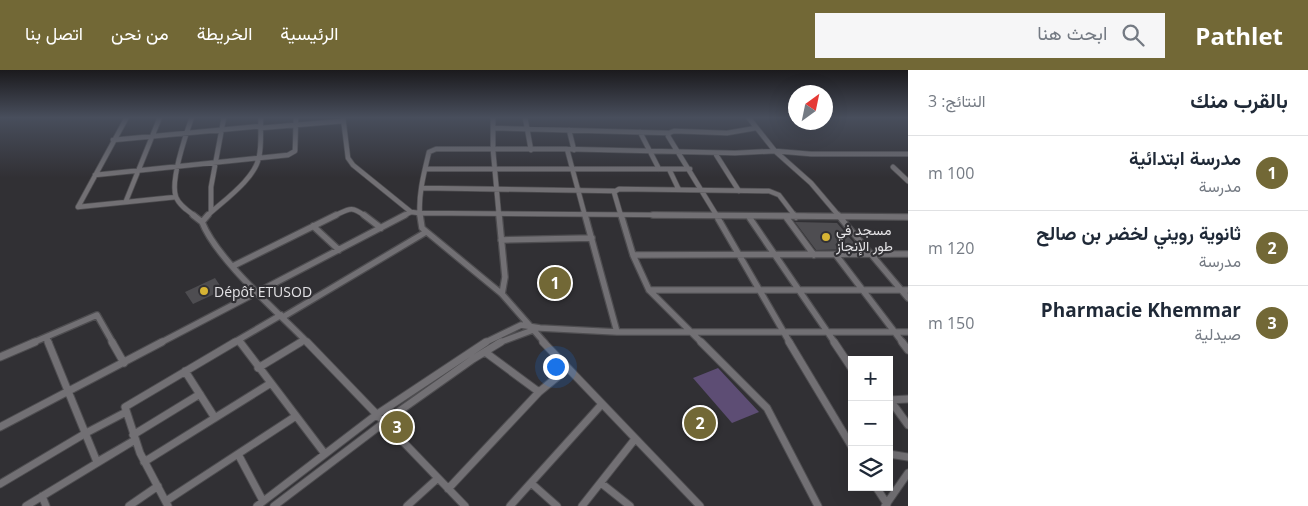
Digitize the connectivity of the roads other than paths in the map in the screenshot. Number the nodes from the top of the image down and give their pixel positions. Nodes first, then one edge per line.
1 (115, 137) edge
2 (138, 137) edge
3 (151, 137) edge
4 (185, 137) edge
5 (220, 137) edge
6 (260, 137) edge
7 (295, 137) edge
8 (345, 137) edge
9 (494, 137) edge
10 (529, 137) edge
11 (571, 137) edge
12 (643, 137) edge
13 (668, 137) edge
14 (764, 137) edge
15 (113, 140) junction
16 (567, 149) junction
17 (493, 150) junction
18 (531, 150) junction
19 (574, 150) junction
20 (651, 151) junction
21 (679, 151) junction
22 (775, 151) junction
23 (715, 152) junction
24 (908, 154) edge
25 (259, 158) junction
26 (216, 162) junction
27 (180, 166) junction
28 (893, 167) dead end
29 (425, 169) junction
30 (494, 169) junction
31 (572, 169) junction
32 (660, 169) junction
33 (669, 169) junction
34 (140, 170) junction
35 (690, 170) junction
36 (95, 175) junction
37 (908, 181) edge
38 (422, 188) junction
39 (496, 189) junction
40 (578, 190) junction
41 (614, 190) junction
42 (679, 190) junction
43 (702, 190) junction
44 (739, 191) junction
45 (176, 197) junction
46 (126, 201) junction
47 (211, 211) junction
48 (411, 212) junction
49 (419, 213) junction
50 (498, 215) junction
51 (585, 215) junction
52 (622, 215) junction
53 (717, 217) junction
54 (749, 217) junction
55 (786, 217) junction
56 (796, 217) junction
57 (838, 217) junction
58 (902, 217) junction
59 (908, 217) edge
60 (202, 222) junction
61 (908, 224) edge
62 (313, 226) junction
63 (380, 228) junction
64 (426, 232) junction
65 (592, 238) junction
66 (500, 240) junction
67 (339, 250) junction
68 (737, 254) junction
69 (773, 254) junction
70 (908, 254) edge
71 (633, 255) junction
72 (814, 255) junction
73 (871, 255) junction
74 (836, 256) junction
75 (233, 266) junction
76 (649, 290) junction
77 (758, 290) junction
78 (798, 290) junction
79 (863, 290) junction
80 (905, 290) edge
81 (259, 293) junction
82 (502, 294) junction
83 (908, 298) edge
84 (282, 316) junction
85 (530, 328) junction
86 (617, 332) junction
87 (692, 332) junction
88 (783, 332) junction
89 (826, 332) junction
90 (894, 332) junction
91 (908, 332) edge
92 (46, 337) junction
93 (238, 340) junction
94 (304, 340) junction
95 (908, 350) edge
96 (486, 352) junction
97 (0, 357) edge
98 (124, 363) junction
99 (848, 363) edge
100 (258, 368) junction
101 (568, 368) junction
102 (185, 371) junction
103 (271, 383) junction
104 (68, 392) junction
105 (539, 392) junction
106 (200, 394) junction
107 (908, 399) edge
108 (893, 400) edge
109 (890, 401) edge
110 (602, 404) junction
111 (126, 412) junction
112 (376, 415) junction
113 (296, 416) junction
114 (215, 418) junction
115 (383, 422) junction
116 (908, 425) edge
117 (0, 427) edge
118 (86, 433) junction
119 (134, 437) junction
120 (635, 439) junction
121 (851, 446) edge
122 (238, 454) junction
123 (325, 454) junction
124 (893, 454) edge
125 (908, 456) edge
126 (144, 462) junction
127 (908, 473) edge
128 (438, 478) junction
129 (531, 483) junction
130 (601, 483) junction
131 (0, 484) edge
132 (158, 486) junction
133 (448, 488) junction
134 (878, 491) edge
135 (42, 496) junction
136 (167, 504) edge
137 (260, 504) edge
138 (886, 505) edge
139 (26, 506) edge
140 (46, 506) edge
141 (129, 506) edge
142 (274, 506) edge
143 (407, 506) edge
144 (465, 506) edge
145 (510, 506) edge
146 (557, 506) edge
147 (582, 506) edge
148 (630, 506) edge
149 (700, 506) edge
150 (818, 506) edge

1 - 15 street
2 - 15 street
3 - 34 street
4 - 27 street
5 - 26 street
6 - 25 street
7 - 25 street
8 - 48 street
9 - 17 street
10 - 18 street
11 - 19 street
12 - 20 street
13 - 21 street
14 - 22 street
15 - 36 street
16 - 18 street
16 - 19 street
16 - 31 street
17 - 18 street
17 - 29 street
17 - 30 street
19 - 20 street
20 - 21 street
20 - 32 street
21 - 23 street
21 - 35 street
22 - 23 street
22 - 24 street
22 - 57 street
23 - 44 street
25 - 26 street
25 - 47 street
26 - 27 street
26 - 47 street
27 - 34 street
27 - 45 street
28 - 37 street
29 - 30 street
29 - 38 street
30 - 31 street
30 - 39 street
31 - 32 street
31 - 40 street
32 - 33 street
33 - 35 street
33 - 42 street
34 - 36 street
34 - 46 street
35 - 43 street
36 - 46 street
38 - 39 street
38 - 49 street
39 - 40 street
39 - 50 street
40 - 41 street
40 - 51 street
41 - 42 street
41 - 52 street
42 - 43 street
43 - 44 street
43 - 53 street
44 - 56 street
45 - 46 street
45 - 60 street
47 - 60 street
48 - 49 street
48 - 63 street
49 - 50 street
49 - 64 street
50 - 51 street
50 - 66 street
51 - 52 street
51 - 65 street
52 - 53 street
52 - 71 street
53 - 54 street
53 - 68 street
54 - 55 street
54 - 69 street
55 - 56 street
55 - 72 street
56 - 57 street
57 - 58 street
57 - 73 street
58 - 59 street
58 - 61 street
60 - 75 street
62 - 63 street
62 - 67 street
62 - 75 street
63 - 67 street
64 - 82 street
64 - 84 street
65 - 66 street
65 - 86 street
66 - 82 street
67 - 81 street
68 - 69 street
68 - 71 street
68 - 77 street
69 - 72 street
69 - 78 street
70 - 73 street
71 - 76 street
72 - 74 street
73 - 74 street
73 - 80 street
74 - 79 street
75 - 81 street
76 - 77 street
76 - 87 street
77 - 78 street
77 - 88 street
78 - 79 street
78 - 89 street
79 - 80 street
79 - 90 street
80 - 83 street
81 - 84 street
81 - 98 street
82 - 85 street
84 - 93 street
84 - 94 street
85 - 86 street
85 - 96 street
85 - 101 street
85 - 112 street
86 - 87 street
87 - 88 street
87 - 150 street
88 - 89 street
88 - 121 street
89 - 90 street
89 - 99 street
90 - 91 street
90 - 95 street
92 - 97 street
92 - 98 street
92 - 104 street
93 - 100 street
93 - 102 street
94 - 100 street
94 - 112 street
96 - 105 street
96 - 115 street
98 - 104 street
100 - 103 street
101 - 105 street
101 - 110 street
102 - 106 street
102 - 111 street
103 - 113 street
103 - 114 street
104 - 117 street
104 - 118 street
105 - 133 street
106 - 114 street
106 - 119 street
107 - 108 street
109 - 116 street
110 - 120 street
110 - 129 street
111 - 118 street
111 - 119 street
112 - 115 street
112 - 123 street
113 - 122 street
113 - 123 street
114 - 126 street
115 - 128 street
115 - 142 street
118 - 119 street
118 - 131 street
119 - 126 street
119 - 135 street
120 - 130 street
120 - 149 street
122 - 136 street
122 - 137 street
123 - 137 street
124 - 125 street
126 - 132 street
127 - 138 street
128 - 133 street
128 - 143 street
129 - 145 street
129 - 146 street
130 - 147 street
130 - 148 street
132 - 136 street
132 - 141 street
133 - 144 street
134 - 138 street
135 - 139 street
135 - 140 street

